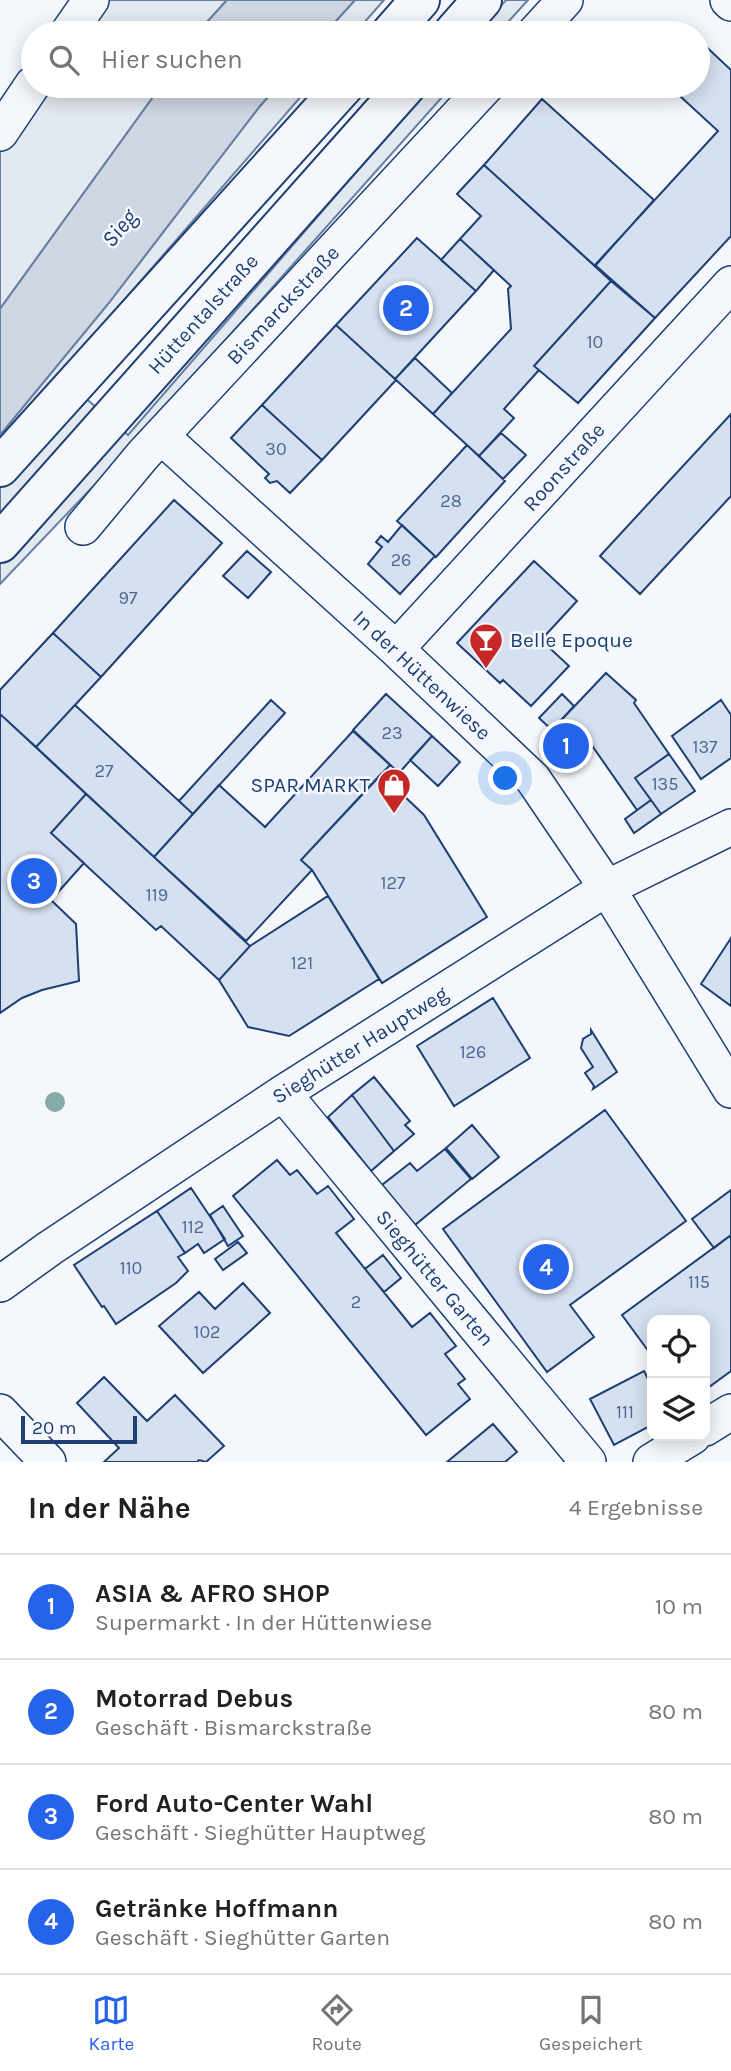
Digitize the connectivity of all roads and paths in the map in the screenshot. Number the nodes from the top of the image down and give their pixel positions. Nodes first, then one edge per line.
1 (91, 0) edge
2 (420, 0) edge
3 (482, 0) edge
4 (565, 0) edge
5 (76, 21) edge
6 (402, 21) edge
7 (464, 21) edge
8 (545, 21) edge
9 (24, 98) edge
10 (333, 98) edge
11 (396, 98) edge
12 (475, 98) edge
13 (0, 133) edge
14 (731, 284) edge
15 (161, 436) junction
16 (0, 467) edge
17 (83, 527) dead end
18 (0, 543) edge
19 (396, 649) junction
20 (731, 827) edge
21 (607, 888) junction
22 (731, 1090) edge
23 (284, 1093) junction
24 (0, 1284) edge
25 (0, 1412) edge
26 (731, 1412) edge
27 (710, 1425) edge
28 (685, 1441) edge
29 (48, 1462) edge
30 (587, 1462) edge
31 (651, 1462) edge

1 - 5 street
2 - 6 highway
3 - 7 highway
4 - 8 street
9 - 13 street
10 - 16 highway
11 - 18 highway, Hüttentalstraße
12 - 15 street, Bismarckstraße
14 - 19 street, Roonstraße
15 - 17 street, Bismarckstraße
15 - 19 street, In der Hüttenwiese
19 - 21 street, In der Hüttenwiese
20 - 21 street, Sieghütter Hauptweg
21 - 22 street, In der Hüttenwiese
21 - 23 street, Sieghütter Hauptweg
23 - 24 street, Sieghütter Hauptweg
23 - 30 street, Sieghütter Garten
25 - 29 street
26 - 27 street
28 - 31 street

